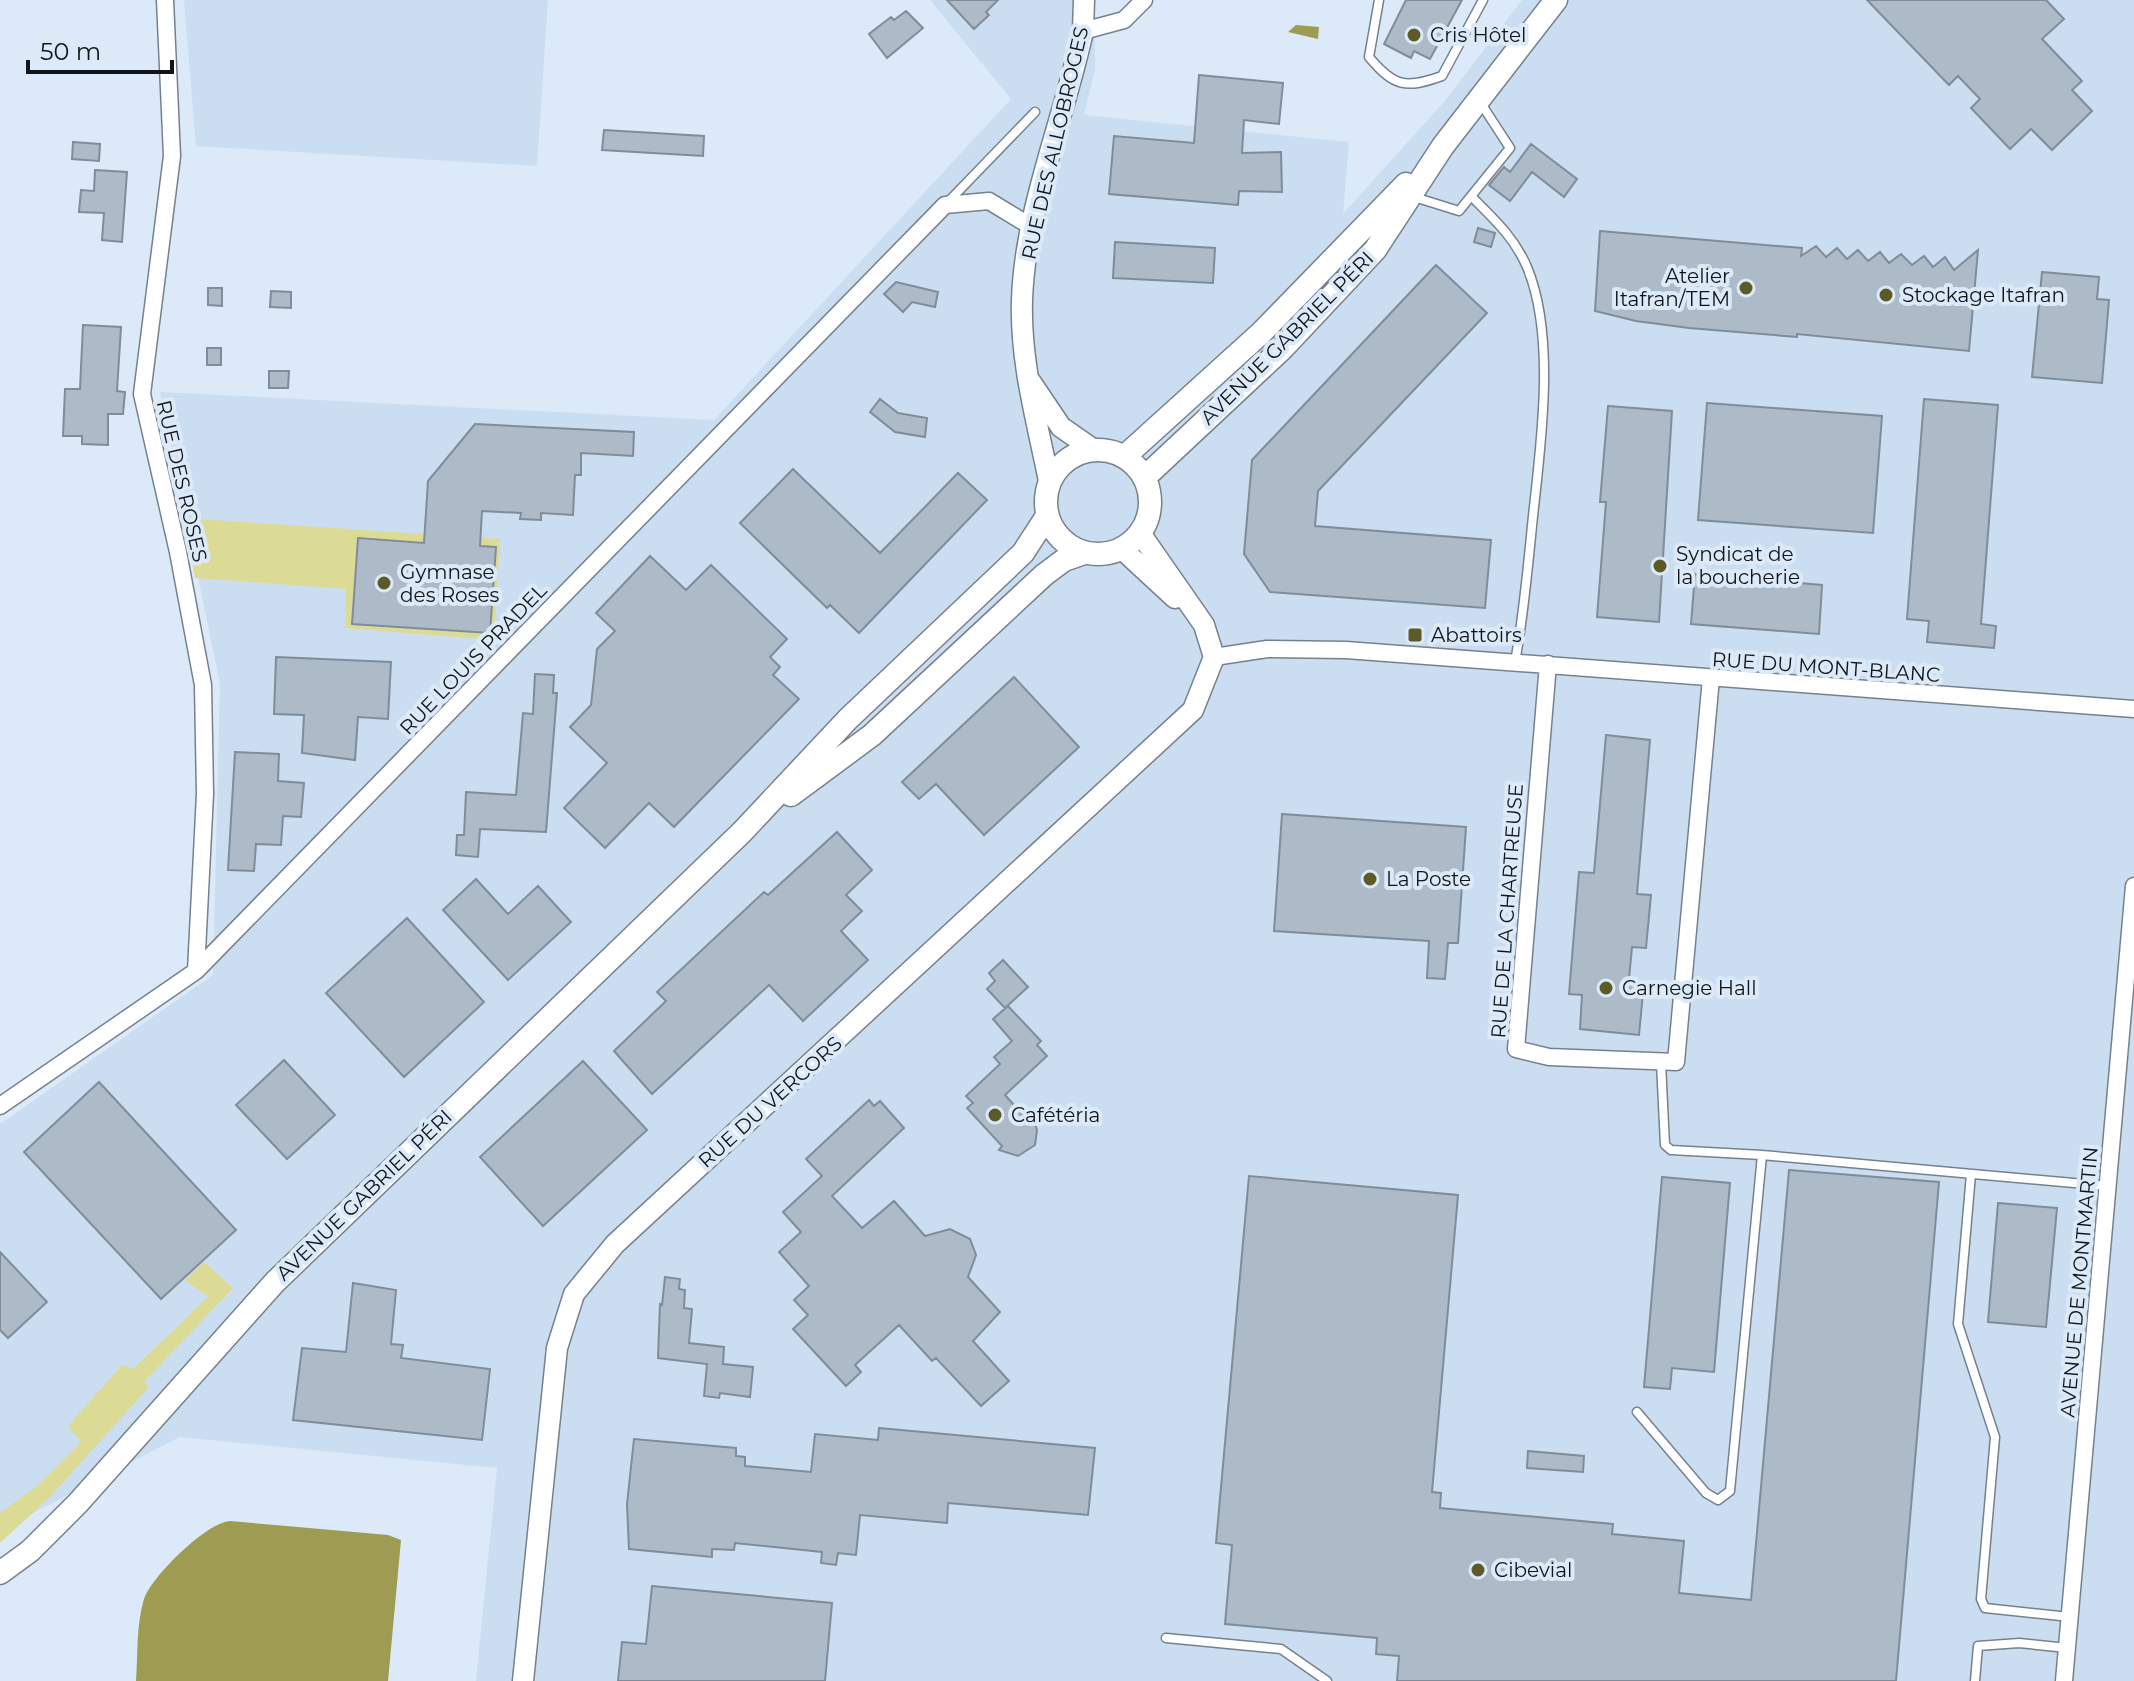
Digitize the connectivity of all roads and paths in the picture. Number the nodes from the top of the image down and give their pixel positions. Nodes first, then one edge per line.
1 (165, 0) edge
2 (1084, 0) edge
3 (1144, 0) edge
4 (1379, 0) edge
5 (1483, 0) edge
6 (1556, 0) edge
7 (1083, 31) junction
8 (1479, 101) junction
9 (1035, 112) dead end
10 (1443, 146) junction
11 (1410, 195) junction
12 (1471, 196) junction
13 (945, 205) junction
14 (1032, 227) junction
15 (1030, 381) junction
16 (1094, 450) junction
17 (1124, 457) junction
18 (1144, 478) junction
19 (1049, 481) junction
20 (1047, 516) junction
21 (1140, 533) junction
22 (1122, 549) junction
23 (1084, 553) junction
24 (1204, 625) junction
25 (1214, 657) junction
26 (1515, 662) junction
27 (1548, 664) junction
28 (1711, 678) junction
29 (2134, 709) edge
30 (742, 832) junction
31 (2134, 886) edge
32 (196, 971) junction
33 (1661, 1063) junction
34 (0, 1106) edge
35 (1762, 1155) junction
36 (1971, 1174) junction
37 (2107, 1186) junction
38 (1637, 1412) dead end
39 (0, 1573) edge
40 (2070, 1617) junction
41 (1166, 1638) dead end
42 (2067, 1648) junction
43 (523, 1681) edge
44 (1327, 1681) edge
45 (1975, 1681) edge
46 (2064, 1681) edge

1 - 32 street, RUE DES ROSES
2 - 7 street, RUE DES ALLOBROGES
3 - 7 street
4 - 5 lane
6 - 8 main road, AVENUE GABRIEL PÉRI
7 - 14 street, RUE DES ALLOBROGES
8 - 10 main road, AVENUE GABRIEL PÉRI
8 - 12 lane
9 - 13 lane, RUE LOUIS PRADEL
10 - 11 main road, AVENUE GABRIEL PÉRI
10 - 17 main road, AVENUE GABRIEL PÉRI
11 - 12 lane
11 - 18 main road, AVENUE GABRIEL PÉRI
12 - 26 lane
13 - 14 street
13 - 32 street, RUE LOUIS PRADEL
14 - 15 street, RUE DES ALLOBROGES
15 - 16 street, RUE DES ALLOBROGES
15 - 19 street, RUE DES ALLOBROGES
16 - 17 main road
16 - 19 main road
17 - 18 main road
18 - 21 main road
19 - 20 main road
20 - 23 main road
20 - 30 main road, AVENUE GABRIEL PÉRI
21 - 22 main road
21 - 24 street
22 - 23 main road
22 - 24 street
23 - 30 main road, AVENUE GABRIEL PÉRI
24 - 25 street
25 - 26 street, RUE DU MONT-BLANC
25 - 43 street, RUE DU VERCORS
26 - 27 street, RUE DU MONT-BLANC
27 - 28 street, RUE DU MONT-BLANC
27 - 33 street, RUE DE LA CHARTREUSE
28 - 29 street, RUE DU MONT-BLANC
28 - 33 street
30 - 39 main road, AVENUE GABRIEL PÉRI
31 - 37 street, AVENUE DE MONTMARTIN
32 - 34 street, RUE LOUIS PRADEL
33 - 35 lane
35 - 36 lane
35 - 38 lane
36 - 37 lane
36 - 40 lane
37 - 40 street, AVENUE DE MONTMARTIN
40 - 42 street, AVENUE DE MONTMARTIN
41 - 44 lane
42 - 45 lane
42 - 46 street, AVENUE DE MONTMARTIN

